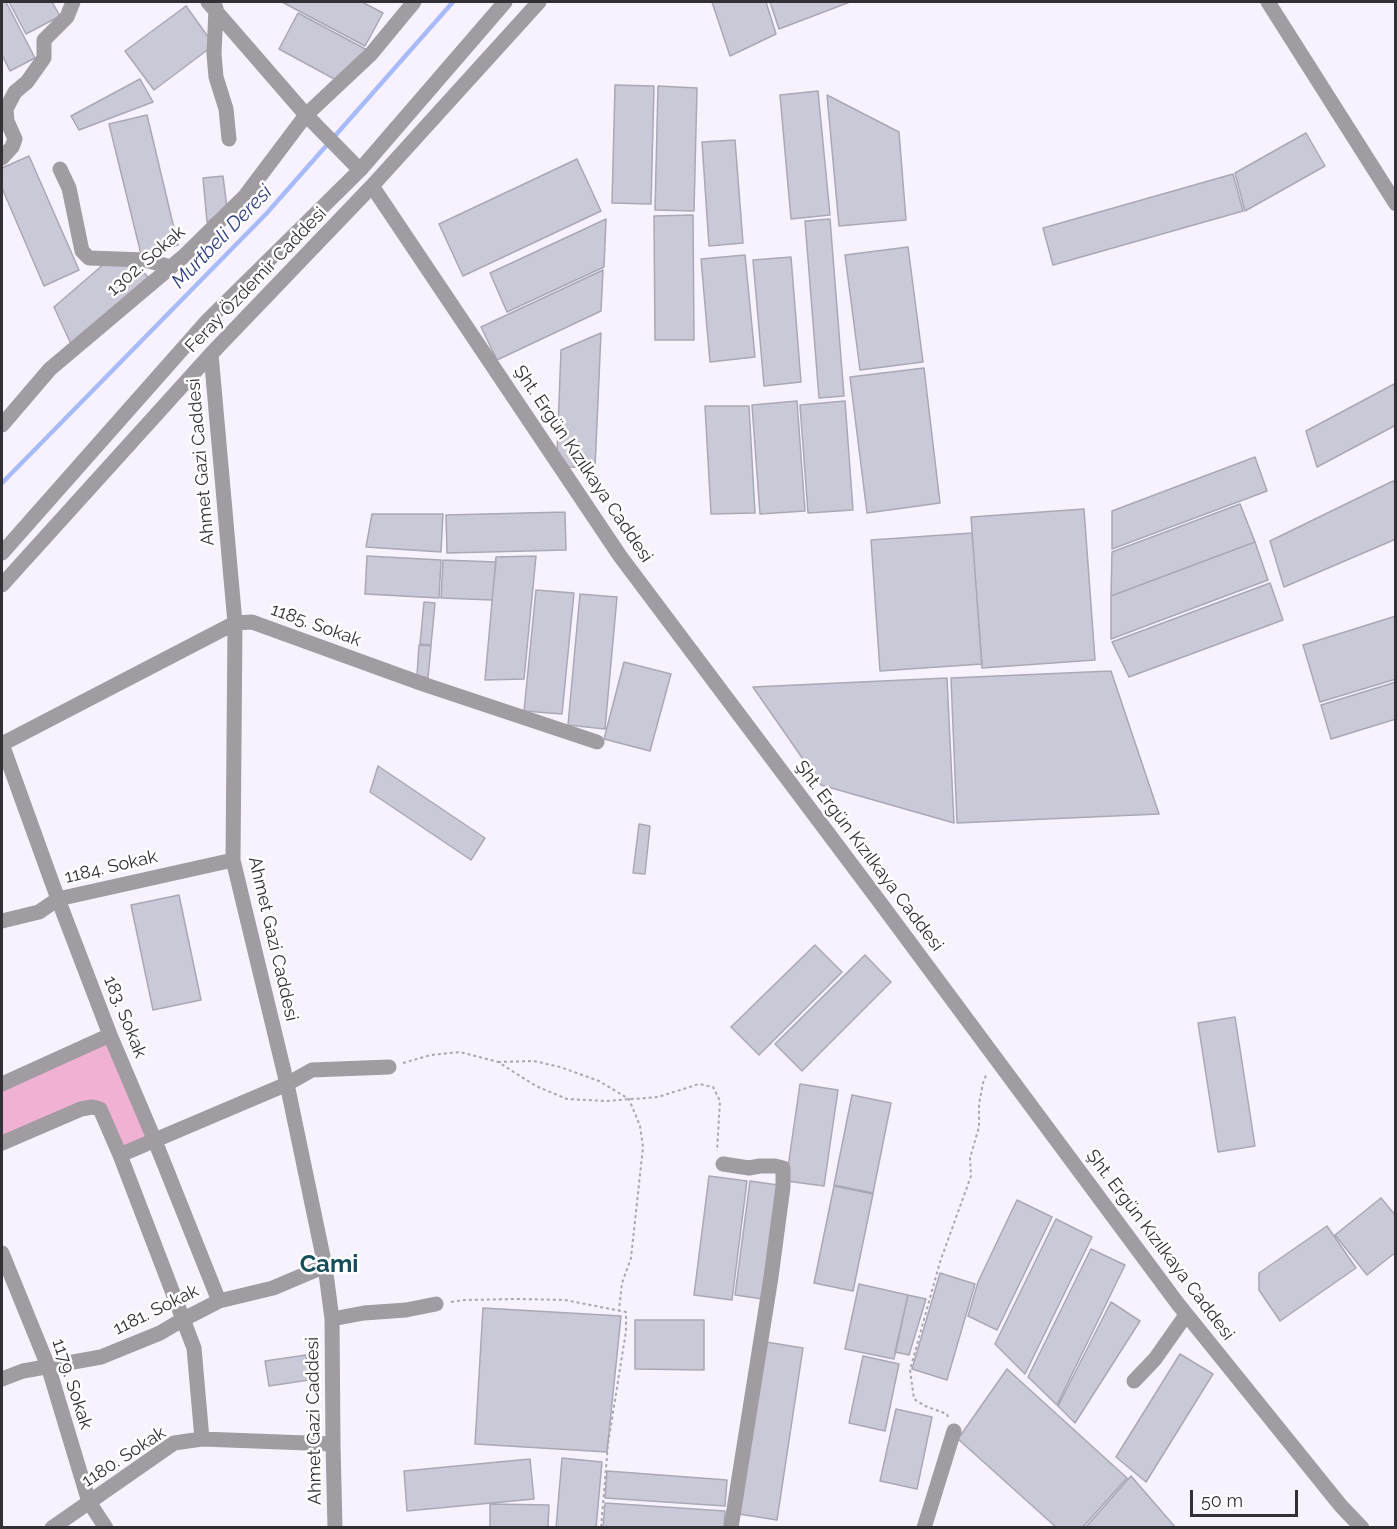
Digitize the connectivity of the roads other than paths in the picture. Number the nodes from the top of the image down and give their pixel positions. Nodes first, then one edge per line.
1 (73, 2) edge
2 (414, 2) edge
3 (505, 2) edge
4 (538, 2) edge
5 (1268, 2) edge
6 (213, 5) edge
7 (441, 75) junction
8 (456, 93) junction
9 (306, 116) junction
10 (229, 139) dead end
11 (2, 158) edge
12 (60, 169) dead end
13 (360, 170) junction
14 (372, 186) junction
15 (1395, 204) edge
16 (171, 267) junction
17 (211, 354) junction
18 (2, 425) edge
19 (2, 554) edge
20 (2, 585) edge
21 (235, 624) junction
22 (597, 742) dead end
23 (2, 744) edge
24 (233, 860) junction
25 (58, 899) junction
26 (2, 921) edge
27 (110, 1035) junction
28 (389, 1067) road end
29 (2, 1084) edge
30 (287, 1084) junction
31 (155, 1141) junction
32 (2, 1143) edge
33 (120, 1155) junction
34 (723, 1164) road end
35 (2, 1253) edge
36 (325, 1266) junction
37 (219, 1301) junction
38 (436, 1304) road end
39 (1186, 1315) junction
40 (332, 1319) junction
41 (182, 1320) junction
42 (48, 1366) junction
43 (2, 1379) edge
44 (1134, 1381) dead end
45 (954, 1431) road end
46 (202, 1439) junction
47 (333, 1444) junction
48 (89, 1502) junction
49 (52, 1527) edge
50 (106, 1527) edge
51 (335, 1527) edge
52 (730, 1527) edge
53 (924, 1527) edge
54 (1362, 1527) edge

1 - 11 street
2 - 9 street, 1302. Sokak
3 - 7 street
4 - 8 street, Feray Özdemir Caddesi
5 - 15 street
6 - 9 street
6 - 10 street
7 - 8 street
7 - 13 street
8 - 14 street, Feray Özdemir Caddesi
9 - 13 street
9 - 16 street, 1302. Sokak
12 - 16 street
13 - 19 street
14 - 17 street, Feray Özdemir Caddesi
14 - 39 street, Şht. Ergün Kızılkaya Caddesi
16 - 18 street, 1302. Sokak
17 - 20 street, Feray Özdemir Caddesi
17 - 21 street, Ahmet Gazi Caddesi
21 - 22 street, 1185. Sokak
21 - 23 street
21 - 24 street, Ahmet Gazi Caddesi
23 - 25 street, 183. Sokak
24 - 25 street, 1184. Sokak
24 - 30 street, Ahmet Gazi Caddesi
25 - 26 street, 1184. Sokak
25 - 27 street, 183. Sokak
27 - 29 street
27 - 31 street, 183. Sokak
28 - 30 street
30 - 31 street
30 - 36 street, Ahmet Gazi Caddesi
31 - 33 street
31 - 37 street, 183. Sokak
32 - 33 street
33 - 41 street
34 - 52 street
35 - 42 street, 1179. Sokak
36 - 37 street, 1181. Sokak
36 - 40 street, Ahmet Gazi Caddesi
37 - 41 street, 1181. Sokak
38 - 40 street
39 - 44 street
39 - 54 street, Şht. Ergün Kızılkaya Caddesi
40 - 47 street, Ahmet Gazi Caddesi
41 - 42 street, 1181. Sokak
41 - 46 street
42 - 43 street, 1181. Sokak
42 - 48 street, 1179. Sokak
45 - 53 street
46 - 47 street, 1180. Sokak
46 - 48 street, 1180. Sokak
47 - 51 street, Ahmet Gazi Caddesi
48 - 49 street, 1180. Sokak
48 - 50 street, 1179. Sokak

